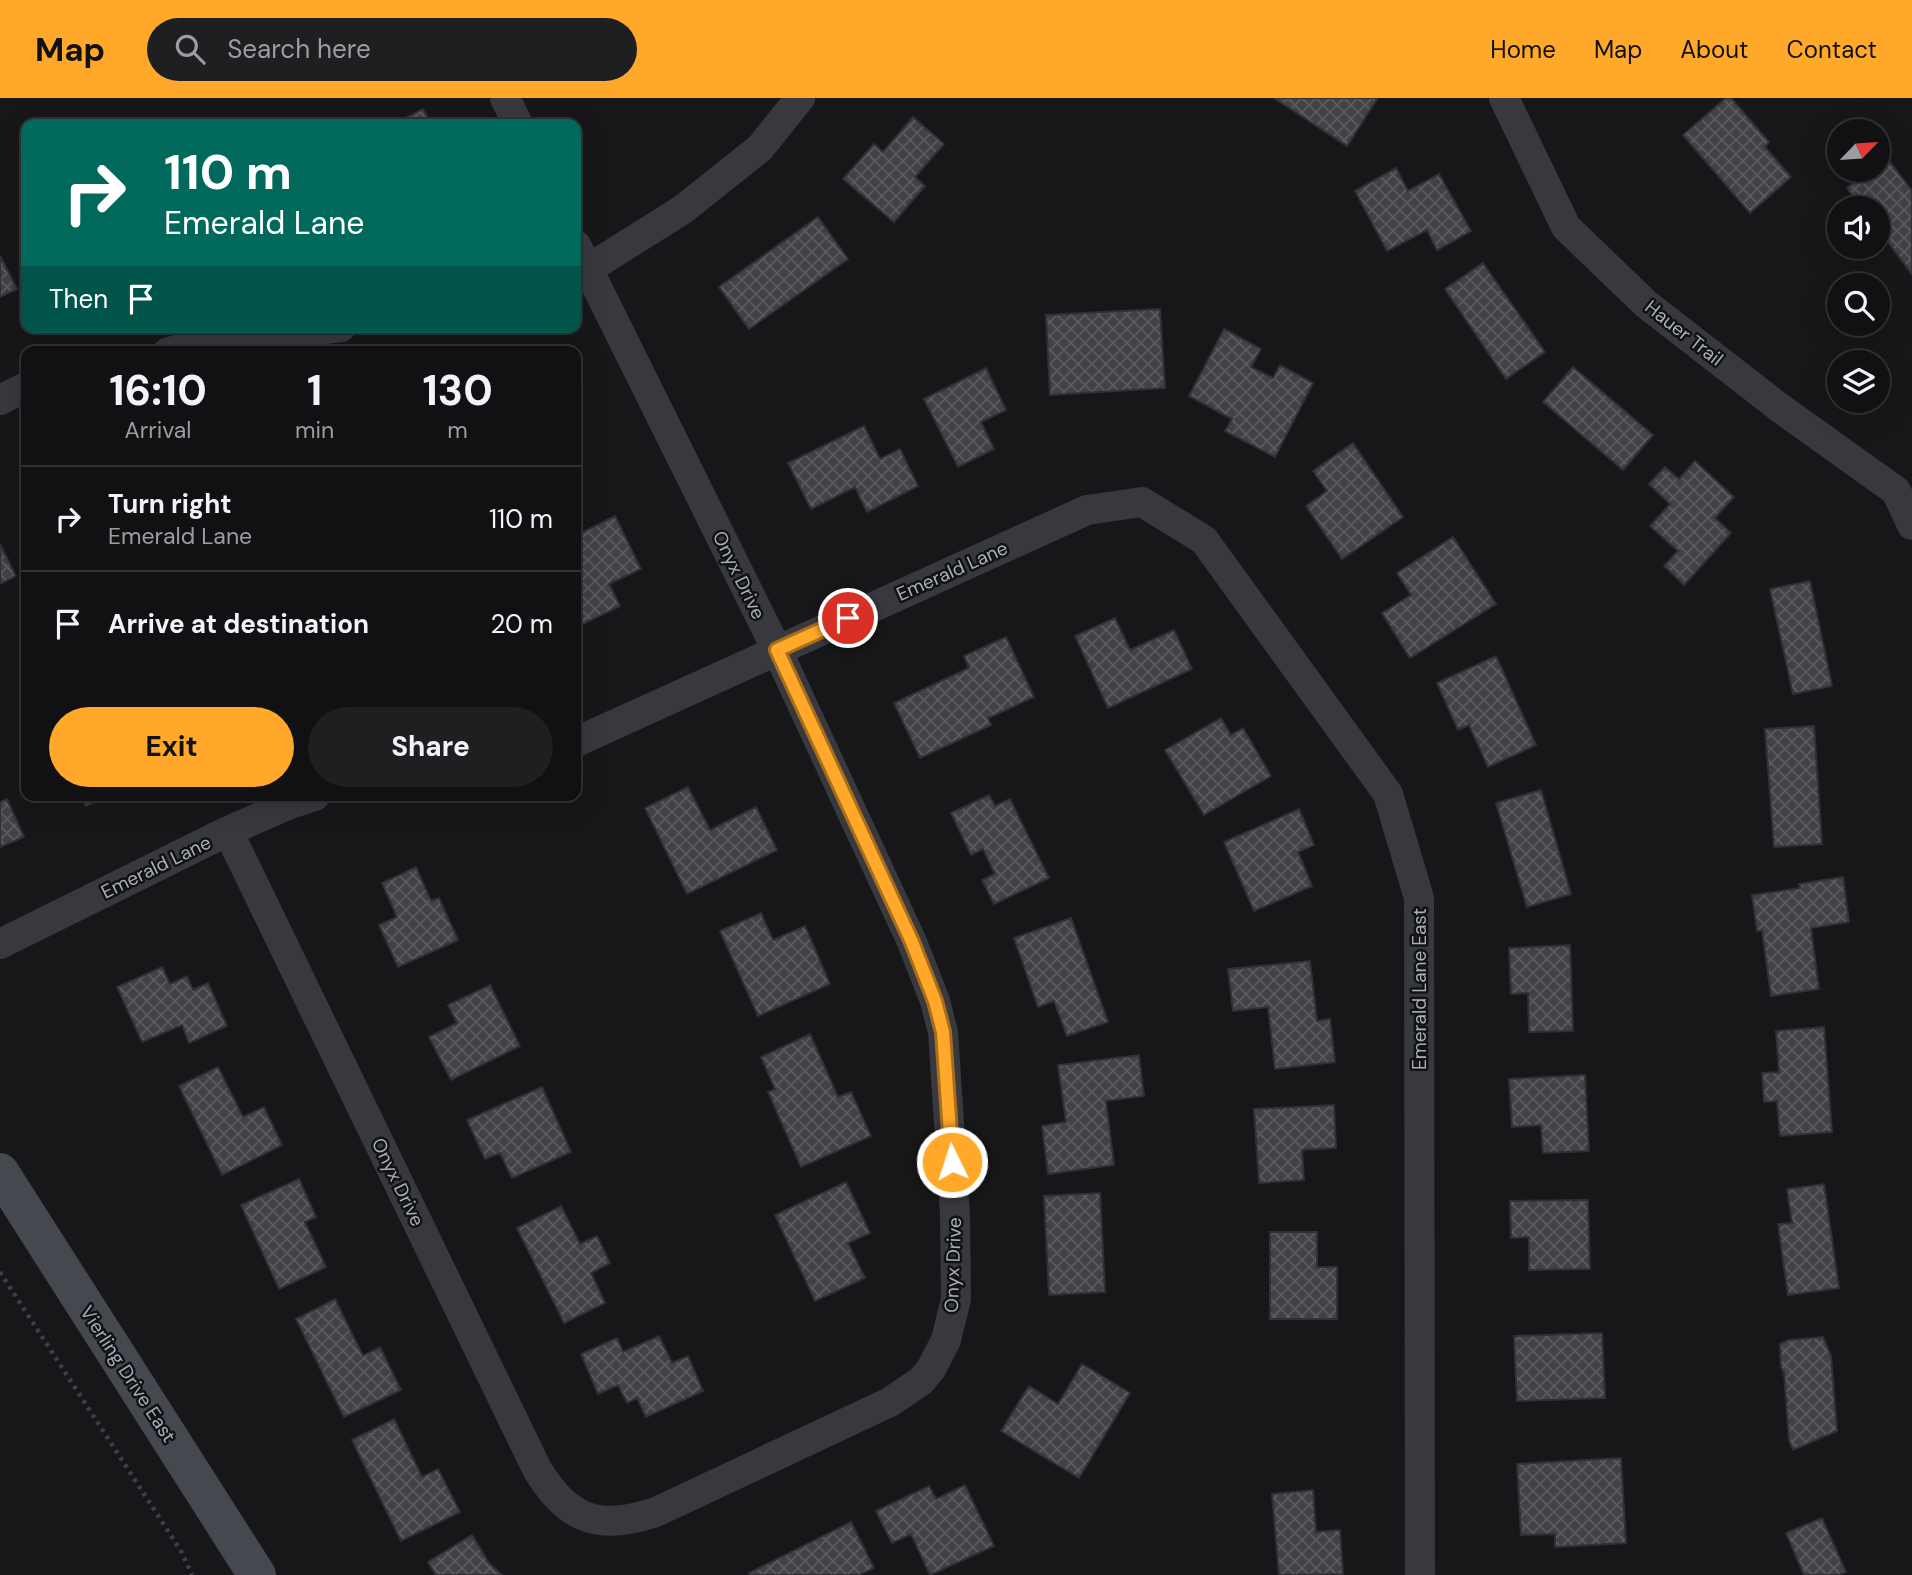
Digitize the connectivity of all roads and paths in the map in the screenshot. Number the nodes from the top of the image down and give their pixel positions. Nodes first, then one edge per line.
1 (506, 98) edge
2 (800, 98) edge
3 (1504, 98) edge
4 (516, 119) edge
5 (581, 262) edge
6 (581, 264) edge
7 (294, 333) edge
8 (193, 346) edge
9 (21, 390) edge
10 (0, 400) edge
11 (1142, 502) joint
12 (1912, 526) edge
13 (777, 650) junction
14 (581, 741) edge
15 (299, 801) edge
16 (228, 831) junction
17 (0, 944) edge
18 (0, 1172) edge
19 (0, 1272) edge
20 (192, 1575) edge
21 (257, 1575) edge
22 (1420, 1575) edge

1 - 4 street
2 - 5 street
3 - 12 street, Hauer Trail
6 - 13 street, Onyx Drive
7 - 8 street
9 - 10 street
11 - 13 street, Emerald Lane
11 - 22 street, Emerald Lane East
13 - 14 street, Emerald Lane
13 - 16 street, Onyx Drive
15 - 16 street, Emerald Lane
16 - 17 street, Emerald Lane
18 - 21 street, Vierling Drive East
19 - 20 path

